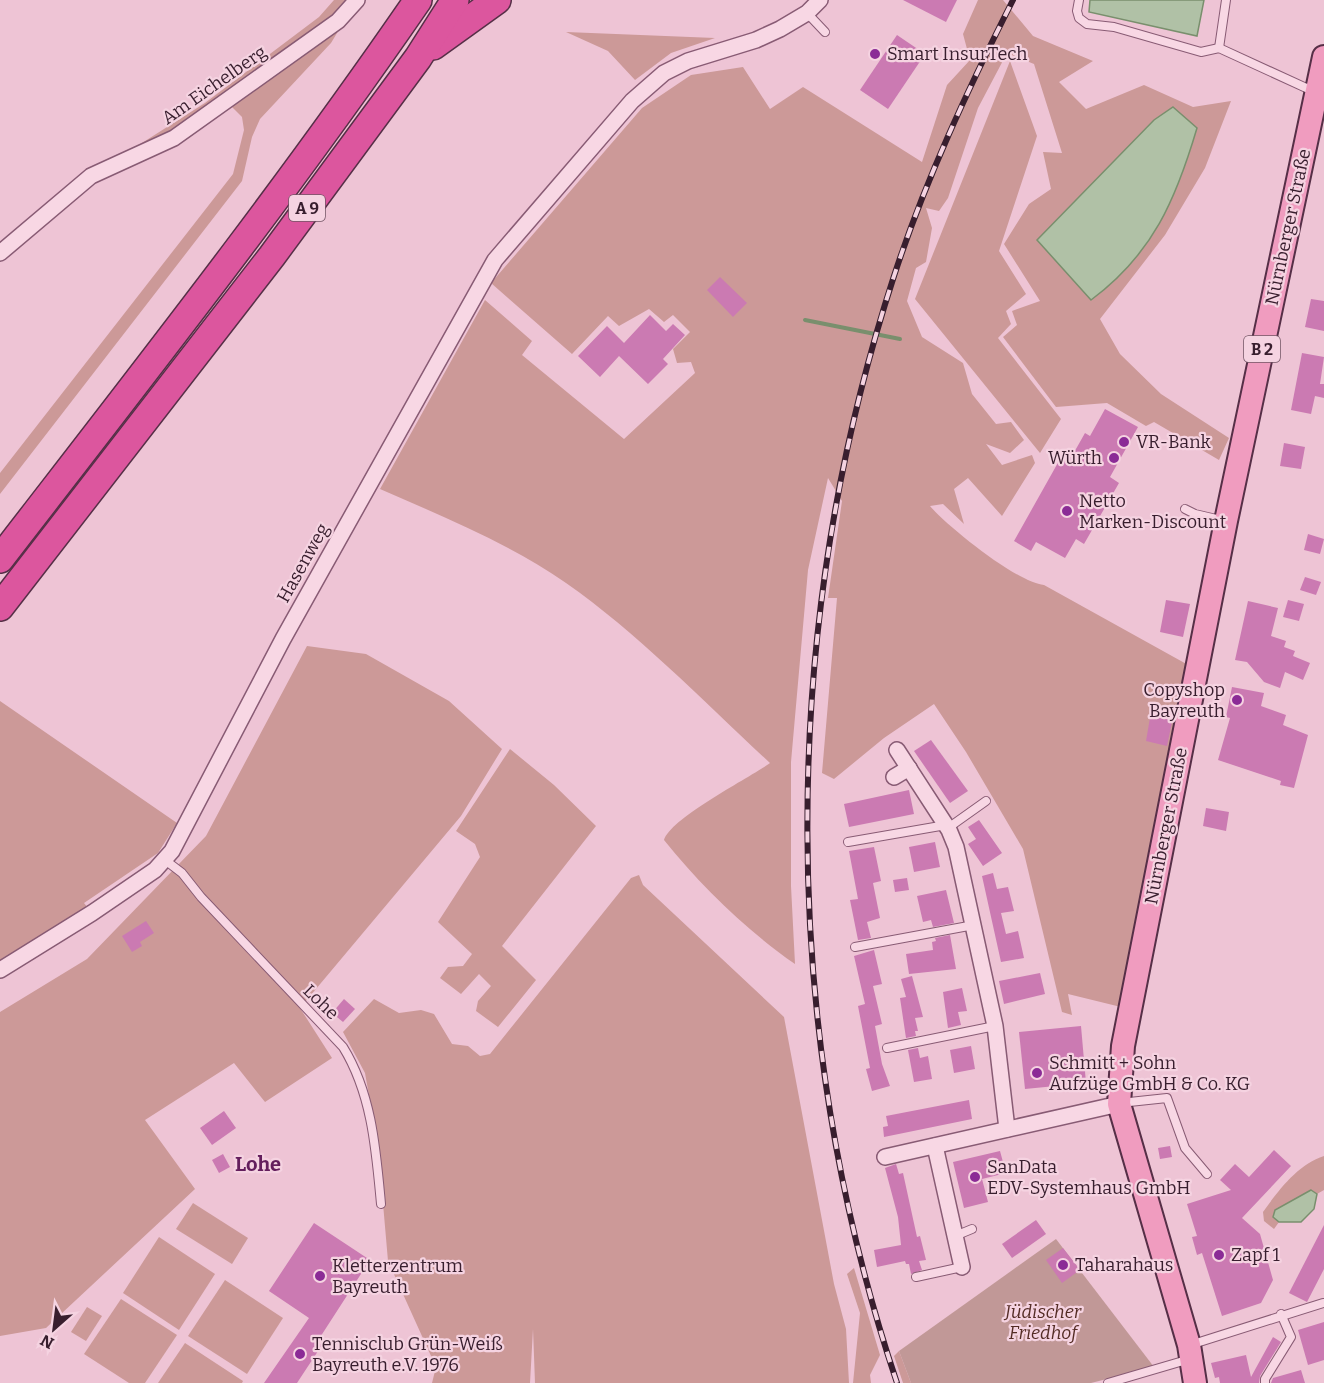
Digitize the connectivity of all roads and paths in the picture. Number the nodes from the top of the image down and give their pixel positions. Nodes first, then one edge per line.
1 (357, 0) edge
2 (398, 0) edge
3 (418, 0) edge
4 (455, 0) edge
5 (496, 0) edge
6 (820, 0) edge
7 (1079, 0) edge
8 (1226, 0) edge
9 (807, 13) junction
10 (825, 32) dead end
11 (1219, 48) junction
12 (1324, 57) edge
13 (418, 58) junction
14 (358, 88) junction
15 (1316, 93) junction
16 (0, 253) edge
17 (1185, 509) dead end
18 (1226, 521) junction
19 (0, 559) edge
20 (0, 607) edge
21 (897, 750) dead end
22 (909, 768) junction
23 (894, 777) dead end
24 (986, 801) dead end
25 (947, 826) junction
26 (848, 842) dead end
27 (165, 860) junction
28 (975, 925) junction
29 (855, 947) dead end
30 (0, 970) edge
31 (995, 1026) junction
32 (887, 1047) dead end
33 (1119, 1104) junction
34 (1007, 1129) junction
35 (935, 1146) junction
36 (885, 1157) dead end
37 (1207, 1174) dead end
38 (381, 1204) dead end
39 (972, 1229) dead end
40 (955, 1236) junction
41 (962, 1267) joint
42 (916, 1277) dead end
43 (1323, 1303) edge
44 (1281, 1314) junction
45 (1190, 1352) junction
46 (1108, 1383) edge
47 (1195, 1383) edge
48 (1265, 1383) edge

1 - 16 street, Am Eichelberg
2 - 14 highway
3 - 14 highway, A 9
4 - 13 highway, A 9
5 - 13 highway
6 - 9 street, Hasenweg
7 - 11 lane
8 - 11 lane
9 - 10 lane
9 - 27 street, Hasenweg
11 - 15 lane
12 - 15 main road, Nürnberger Straße / B 2
13 - 20 highway, A 9
14 - 19 highway, A 9
15 - 18 main road, Nürnberger Straße / B 2
17 - 18 lane
18 - 33 main road, Nürnberger Straße / B 2
21 - 22 street
22 - 23 street
22 - 25 street
24 - 25 lane
25 - 26 lane
25 - 28 street
27 - 30 street, Hasenweg
27 - 38 lane, Lohe
28 - 29 lane
28 - 31 street
31 - 32 lane
31 - 34 street
33 - 34 street
33 - 37 lane
33 - 45 main road, Nürnberger Straße / B 2
34 - 35 street
35 - 36 street
35 - 40 street
39 - 40 lane
40 - 41 street
41 - 42 lane
43 - 44 lane
44 - 45 lane
44 - 48 lane
45 - 46 lane
45 - 47 main road, Nürnberger Straße / B 2

